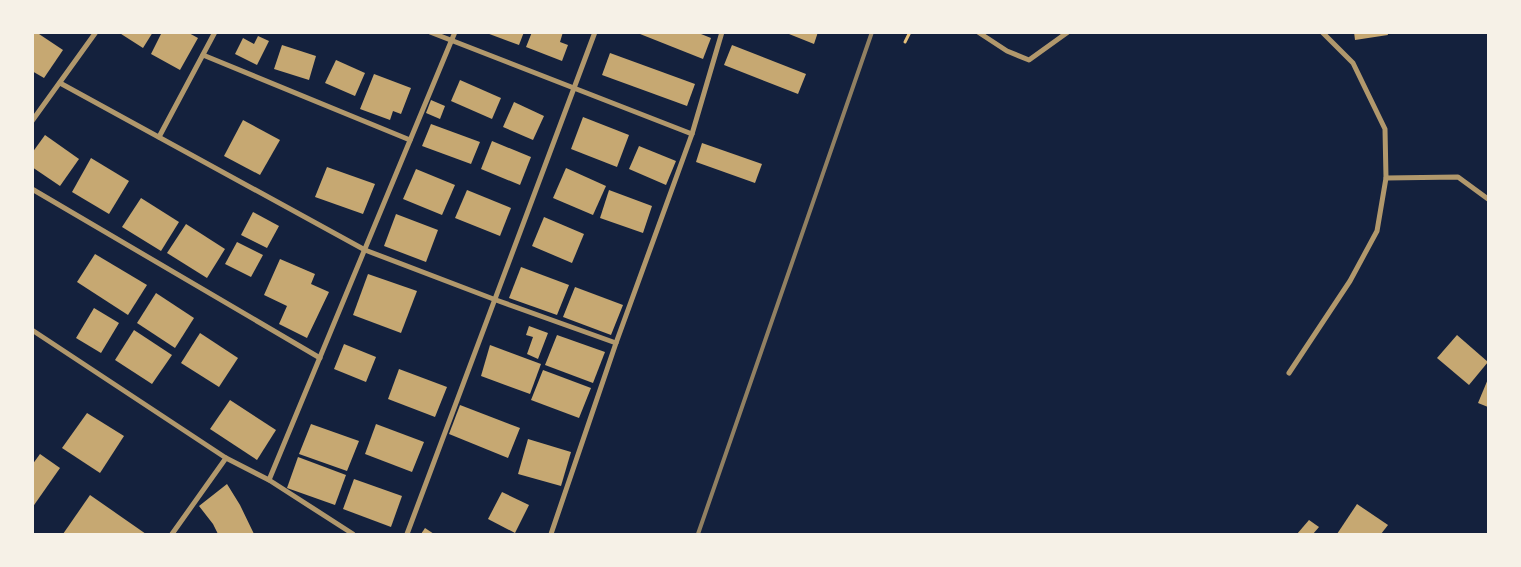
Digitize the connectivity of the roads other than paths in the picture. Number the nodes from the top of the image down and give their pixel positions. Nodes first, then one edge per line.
1 (96, 32) edge
2 (215, 32) edge
3 (430, 32) edge
4 (455, 32) edge
5 (596, 32) edge
6 (722, 32) edge
7 (978, 32) edge
8 (1068, 32) edge
9 (1322, 32) edge
10 (452, 41) junction
11 (203, 55) junction
12 (60, 83) junction
13 (576, 89) junction
14 (32, 122) edge
15 (692, 134) junction
16 (159, 137) junction
17 (410, 140) junction
18 (1386, 178) junction
19 (32, 189) edge
20 (1488, 199) edge
21 (365, 250) junction
22 (496, 300) junction
23 (32, 330) edge
24 (616, 343) junction
25 (320, 358) junction
26 (1289, 373) dead end
27 (226, 458) junction
28 (269, 480) junction
29 (172, 534) edge
30 (353, 534) edge
31 (407, 534) edge
32 (551, 534) edge

1 - 12 street
2 - 11 street
3 - 10 street
4 - 10 street
5 - 13 street
6 - 15 street
7 - 8 street
9 - 18 street
10 - 13 street
10 - 17 street
11 - 16 street
11 - 17 street
12 - 14 street
12 - 16 street
13 - 15 street
13 - 22 street
15 - 24 street
16 - 21 street
17 - 21 street
18 - 20 street
18 - 26 street
19 - 25 street
21 - 22 street
21 - 25 street
22 - 24 street
22 - 31 street
23 - 27 street
24 - 32 street
25 - 28 street
27 - 28 street
27 - 29 street
28 - 30 street

